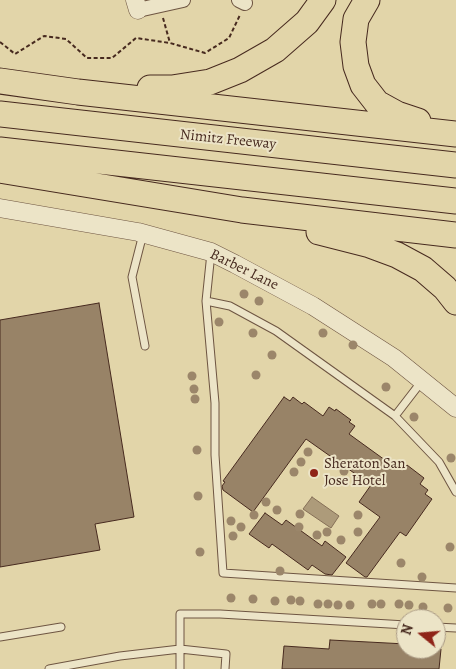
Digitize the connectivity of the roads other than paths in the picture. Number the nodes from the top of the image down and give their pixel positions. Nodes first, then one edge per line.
1 (183, 0) edge
2 (323, 0) edge
3 (367, 0) edge
4 (136, 5) edge
5 (0, 81) edge
6 (54, 88) junction
7 (0, 114) edge
8 (456, 134) edge
9 (0, 150) edge
10 (456, 166) edge
11 (0, 170) edge
12 (456, 201) edge
13 (0, 208) edge
14 (242, 210) junction
15 (143, 233) junction
16 (456, 235) edge
17 (211, 252) junction
18 (206, 301) junction
19 (456, 302) edge
20 (145, 346) dead end
21 (423, 380) junction
22 (456, 408) edge
23 (395, 416) junction
24 (456, 492) edge
25 (456, 588) edge
26 (396, 624) edge
27 (61, 627) dead end
28 (0, 637) edge
29 (180, 649) junction
30 (49, 669) edge
31 (180, 669) edge
32 (225, 669) edge

1 - 4 street
2 - 6 highway
3 - 8 highway
5 - 6 highway
6 - 8 highway
7 - 10 highway, Nimitz Freeway
9 - 12 highway
11 - 14 highway
13 - 15 street, Barber Lane
14 - 16 highway
14 - 19 highway
15 - 17 street, Barber Lane
15 - 20 lane
17 - 18 lane
17 - 21 street, Barber Lane
18 - 23 lane
18 - 25 lane
21 - 22 street, Barber Lane
21 - 23 lane
23 - 24 lane
26 - 29 lane
27 - 28 lane
29 - 30 lane
29 - 31 lane
29 - 32 lane

